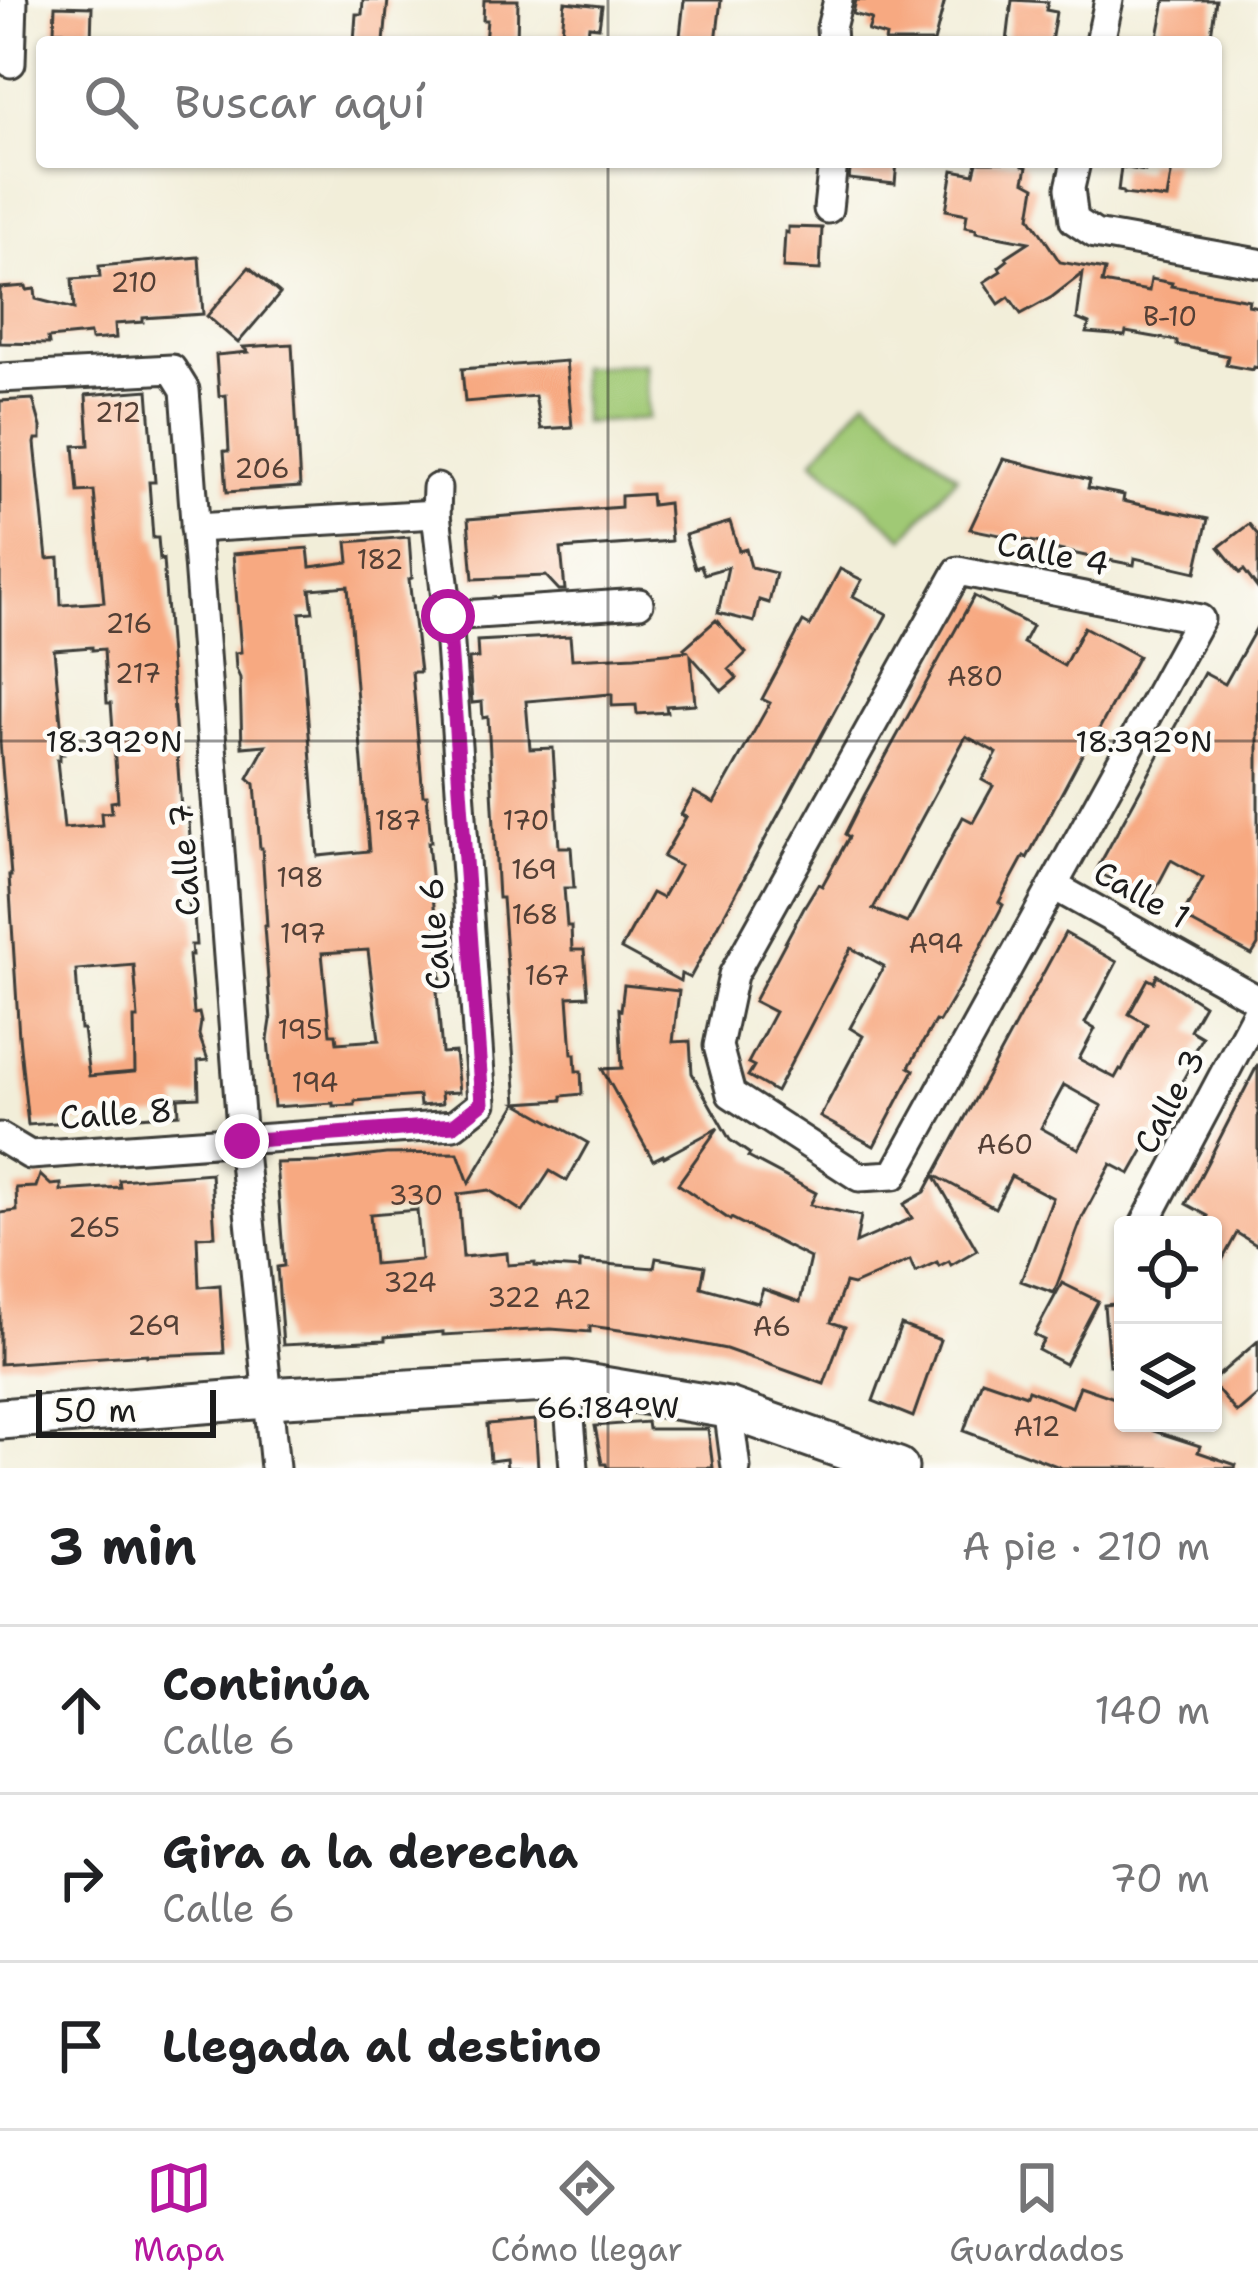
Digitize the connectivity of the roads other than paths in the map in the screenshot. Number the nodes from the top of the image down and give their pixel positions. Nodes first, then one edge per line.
1 (13, 0) edge
2 (838, 0) edge
3 (1109, 0) edge
4 (832, 36) edge
5 (1101, 36) edge
6 (11, 63) dead end
7 (832, 168) edge
8 (1075, 168) edge
9 (828, 209) dead end
10 (1258, 263) edge
11 (0, 378) edge
12 (195, 528) junction
13 (639, 603) dead end
14 (448, 616) junction
15 (1054, 886) junction
16 (1258, 1000) edge
17 (1258, 1010) edge
18 (0, 1137) edge
19 (242, 1141) junction
20 (1149, 1216) edge
21 (567, 1381) junction
22 (267, 1398) junction
23 (728, 1408) junction
24 (0, 1419) edge
25 (275, 1468) edge
26 (574, 1468) edge
27 (736, 1468) edge
28 (898, 1468) edge

1 - 6 street
2 - 4 street
3 - 5 street
7 - 9 street
8 - 10 street
11 - 12 street, Calle 7
12 - 14 street, Calle 6
12 - 19 street, Calle 7
13 - 14 street
14 - 19 street, Calle 6
15 - 15 street, Calle 4
15 - 16 street, Calle 1
17 - 20 street, Calle 3
18 - 19 street, Calle 8
19 - 22 street, Calle 7
21 - 22 street
21 - 23 street
21 - 26 street
22 - 24 street
22 - 25 street, Calle 7
23 - 27 street
23 - 28 street

